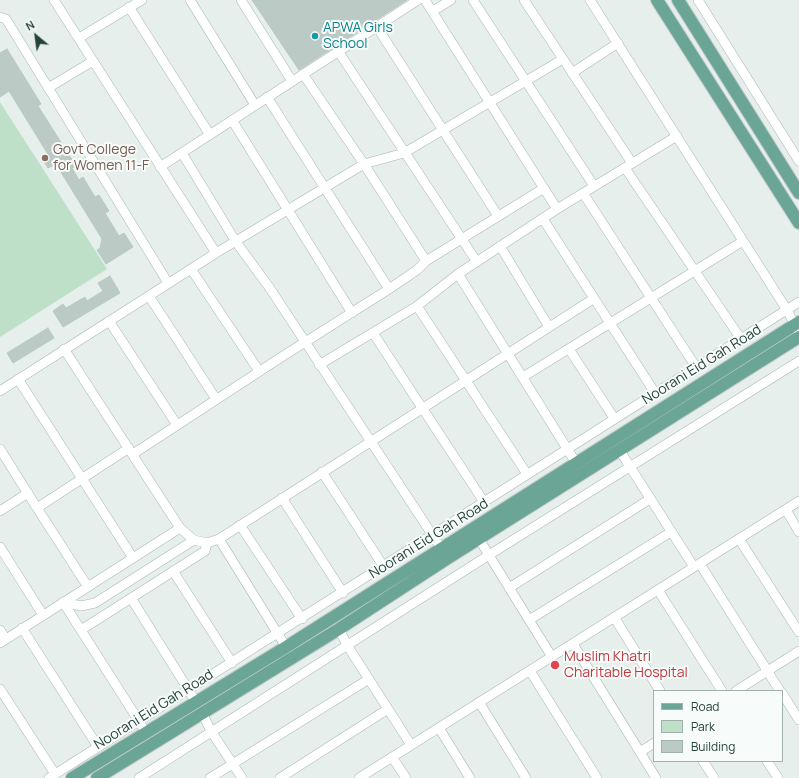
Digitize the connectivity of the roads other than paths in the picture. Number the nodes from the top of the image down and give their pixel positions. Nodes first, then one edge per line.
1 (54, 0) edge
2 (142, 0) edge
3 (190, 0) edge
4 (241, 0) edge
5 (418, 0) edge
6 (425, 0) edge
7 (451, 0) edge
8 (473, 0) edge
9 (524, 0) edge
10 (590, 0) edge
11 (657, 0) edge
12 (678, 0) edge
13 (698, 0) edge
14 (129, 7) junction
15 (433, 12) junction
16 (2, 20) edge
17 (376, 26) junction
18 (79, 38) junction
19 (618, 43) junction
20 (338, 52) junction
21 (563, 59) junction
22 (92, 61) junction
23 (572, 73) junction
24 (303, 74) junction
25 (292, 81) junction
26 (526, 82) junction
27 (48, 88) junction
28 (267, 97) junction
29 (491, 102) junction
30 (255, 105) junction
31 (232, 120) junction
32 (443, 131) junction
33 (210, 135) junction
34 (676, 136) junction
35 (182, 153) junction
36 (404, 154) junction
37 (799, 161) edge
38 (364, 164) junction
39 (628, 165) junction
40 (160, 167) junction
41 (594, 186) junction
42 (325, 187) junction
43 (544, 188) junction
44 (583, 193) junction
45 (799, 193) edge
46 (557, 209) junction
47 (288, 210) junction
48 (498, 216) junction
49 (543, 219) junction
50 (799, 223) edge
51 (462, 239) junction
52 (743, 241) junction
53 (236, 242) junction
54 (500, 246) junction
55 (216, 253) junction
56 (426, 262) junction
57 (477, 262) junction
58 (191, 269) junction
59 (695, 270) junction
60 (458, 274) junction
61 (168, 284) junction
62 (389, 289) junction
63 (149, 296) junction
64 (651, 298) junction
65 (593, 299) junction
66 (799, 302) edge
67 (416, 306) junction
68 (787, 310) junction
69 (352, 313) junction
70 (108, 321) junction
71 (609, 324) junction
72 (797, 326) edge
73 (549, 327) junction
74 (373, 332) junction
75 (799, 337) edge
76 (741, 339) junction
77 (304, 342) junction
78 (64, 349) junction
79 (569, 349) junction
80 (508, 353) junction
81 (799, 361) edge
82 (319, 366) junction
83 (696, 367) junction
84 (259, 371) junction
85 (523, 377) junction
86 (18, 379) junction
87 (466, 380) junction
88 (0, 391) edge
89 (655, 393) junction
90 (216, 399) junction
91 (422, 408) junction
92 (614, 418) junction
93 (176, 425) junction
94 (370, 442) junction
95 (0, 448) edge
96 (567, 448) junction
97 (131, 451) junction
98 (620, 451) junction
99 (576, 463) junction
100 (630, 467) junction
101 (322, 472) junction
102 (527, 474) junction
103 (82, 479) junction
104 (28, 493) junction
105 (282, 498) junction
106 (650, 499) junction
107 (799, 501) edge
108 (484, 502) junction
109 (37, 508) junction
110 (786, 510) junction
111 (0, 511) edge
112 (240, 525) junction
113 (180, 528) junction
114 (671, 532) junction
115 (799, 532) edge
116 (432, 536) junction
117 (219, 539) junction
118 (479, 539) junction
119 (739, 539) junction
120 (194, 540) junction
121 (206, 543) junction
122 (0, 547) edge
123 (444, 554) junction
124 (489, 555) junction
125 (133, 558) junction
126 (697, 565) junction
127 (384, 567) junction
128 (174, 571) junction
129 (88, 586) junction
130 (509, 588) junction
131 (658, 590) junction
132 (343, 593) junction
133 (131, 598) junction
134 (63, 602) junction
135 (43, 615) junction
136 (614, 617) junction
137 (302, 619) junction
138 (529, 620) junction
139 (796, 621) edge
140 (22, 628) junction
141 (339, 629) junction
142 (0, 630) edge
143 (80, 630) junction
144 (799, 632) edge
145 (278, 634) junction
146 (3, 641) edge
147 (573, 644) junction
148 (347, 645) junction
149 (286, 647) junction
150 (799, 651) edge
151 (552, 657) junction
152 (232, 663) junction
153 (530, 671) junction
154 (768, 671) junction
155 (369, 679) junction
156 (0, 689) edge
157 (188, 690) junction
158 (659, 690) edge
159 (721, 690) edge
160 (738, 690) edge
161 (780, 690) edge
162 (783, 695) edge
163 (196, 702) junction
164 (479, 702) junction
165 (388, 709) junction
166 (202, 713) junction
167 (799, 720) edge
168 (142, 727) junction
169 (439, 728) junction
170 (211, 731) junction
171 (653, 744) edge
172 (412, 745) junction
173 (98, 747) junction
174 (640, 752) junction
175 (392, 757) junction
176 (704, 762) edge
177 (768, 762) edge
178 (233, 764) junction
179 (52, 776) edge
180 (72, 778) edge
181 (97, 778) edge
182 (139, 778) edge
183 (210, 778) edge
184 (242, 778) edge
185 (280, 778) edge
186 (359, 778) edge
187 (406, 778) edge
188 (470, 778) edge
189 (526, 778) edge
190 (597, 778) edge
191 (656, 778) edge
192 (714, 778) edge
193 (778, 778) edge

1 - 18 street
2 - 14 street
3 - 30 street
4 - 25 street
5 - 17 street
6 - 15 street
7 - 15 street
8 - 26 street
9 - 21 street
10 - 19 street
11 - 50 main road
12 - 45 main road
13 - 37 street
14 - 18 street
14 - 33 street
15 - 29 street
16 - 27 street
17 - 20 street
17 - 32 street
18 - 22 street
19 - 23 street
19 - 34 street
20 - 24 street
20 - 36 street
21 - 23 street
21 - 26 street
22 - 27 street
22 - 40 street
23 - 39 street
24 - 25 street
24 - 38 street
25 - 28 street
26 - 29 street
26 - 41 street
27 - 61 street
28 - 30 street
28 - 42 street
29 - 32 street
29 - 43 street
30 - 31 street
31 - 33 street
31 - 47 street
32 - 36 street
32 - 48 street
33 - 35 street
34 - 39 street
34 - 52 street
35 - 40 street
35 - 53 street
36 - 38 street
36 - 51 street
38 - 42 street
38 - 56 street
39 - 41 street
39 - 59 street
40 - 55 street
41 - 44 street
42 - 47 street
42 - 62 street
43 - 46 street
43 - 48 street
44 - 46 street
44 - 64 street
46 - 49 street
47 - 53 street
47 - 69 street
48 - 51 street
49 - 54 street
49 - 65 street
51 - 56 street
51 - 57 street
52 - 59 street
52 - 68 street
53 - 55 street
53 - 77 street
54 - 57 street
54 - 73 street
55 - 58 street
56 - 62 street
57 - 60 street
58 - 61 street
58 - 84 street
59 - 64 street
59 - 76 street
60 - 67 street
60 - 80 street
61 - 63 street
62 - 69 street
63 - 70 street
63 - 90 street
64 - 71 street
64 - 83 street
65 - 71 street
65 - 73 street
66 - 68 street
67 - 74 street
67 - 87 street
68 - 72 street
68 - 76 street
69 - 77 street
70 - 78 street
70 - 93 street
71 - 79 street
71 - 89 street
72 - 99 main road, Noorani Eid Gah Road
73 - 80 street
74 - 82 street
74 - 91 street
75 - 98 main road, Noorani Eid Gah Road
76 - 83 street
77 - 82 street
77 - 84 street
78 - 86 street
78 - 97 street
79 - 85 street
79 - 92 street
80 - 85 street
80 - 87 street
81 - 100 street
82 - 94 street
83 - 89 street
84 - 90 street
85 - 96 street
86 - 88 street
86 - 103 street
87 - 91 street
87 - 102 street
89 - 92 street
90 - 93 street
91 - 94 street
91 - 108 street
92 - 96 street
93 - 97 street
94 - 101 street
94 - 116 street
95 - 104 street
96 - 99 street
96 - 102 street
97 - 103 street
97 - 113 street
98 - 100 street
98 - 118 main road, Noorani Eid Gah Road
99 - 123 main road, Noorani Eid Gah Road
100 - 106 street
100 - 124 street
101 - 105 street
101 - 127 street
102 - 108 street
103 - 109 street
103 - 125 street
104 - 109 street
104 - 111 street
105 - 112 street
105 - 132 street
106 - 114 street
106 - 130 street
107 - 110 street
108 - 116 street
109 - 129 street
110 - 115 street
110 - 119 street
112 - 117 street
112 - 137 street
113 - 120 street
113 - 125 street
114 - 126 street
114 - 138 street
116 - 123 street
116 - 127 street
117 - 121 street
117 - 145 street
118 - 123 main road, Noorani Eid Gah Road
118 - 124 street
119 - 126 street
119 - 139 street
120 - 121 street
120 - 134 street
121 - 128 street
122 - 135 street
123 - 141 main road, Noorani Eid Gah Road
123 - 149 main road, Noorani Eid Gah Road
124 - 130 street
124 - 148 street
125 - 129 street
126 - 131 street
126 - 154 street
127 - 132 street
128 - 133 street
128 - 152 street
129 - 134 street
130 - 138 street
131 - 136 street
131 - 159 street
132 - 137 street
133 - 143 street
133 - 157 street
134 - 135 street
134 - 143 street
135 - 140 street
136 - 147 street
136 - 158 street
137 - 145 street
138 - 151 street
139 - 144 street
140 - 146 street
140 - 173 street
141 - 148 street
141 - 166 main road, Noorani Eid Gah Road
142 - 146 street
143 - 168 street
145 - 149 street
145 - 152 street
147 - 151 street
147 - 174 street
148 - 155 street
148 - 170 street
149 - 163 main road, Noorani Eid Gah Road
150 - 154 street
151 - 153 street
152 - 157 street
153 - 164 street
153 - 190 street
154 - 160 street
154 - 161 street
155 - 165 street
155 - 178 street
156 - 179 street
157 - 163 street
157 - 168 street
162 - 167 street
163 - 168 main road, Noorani Eid Gah Road
164 - 169 street
164 - 189 street
165 - 172 street
165 - 185 street
166 - 170 street
166 - 181 main road, Noorani Eid Gah Road
168 - 173 street
168 - 180 main road, Noorani Eid Gah Road
169 - 172 street
169 - 188 street
170 - 178 street
170 - 182 street
171 - 174 street
172 - 175 street
173 - 179 street
174 - 191 street
175 - 186 street
175 - 187 street
176 - 192 street
177 - 193 street
178 - 183 street
178 - 184 street

